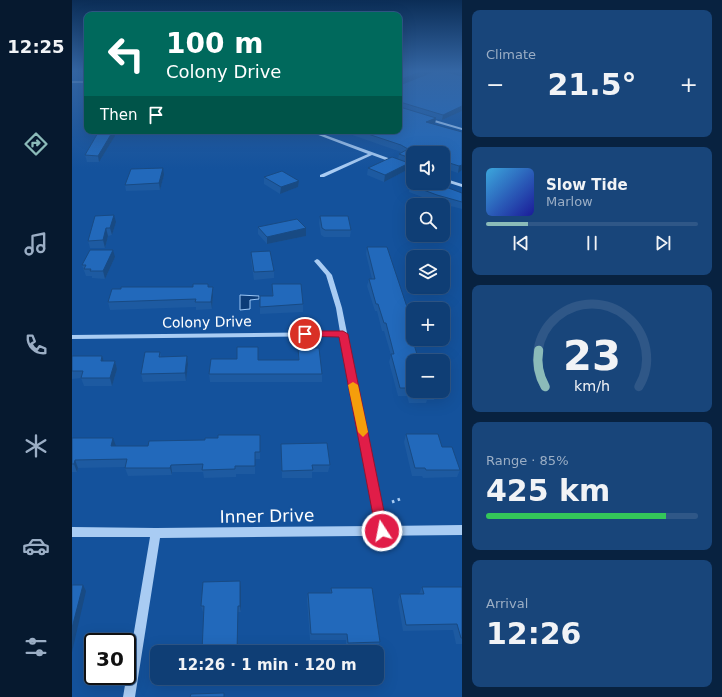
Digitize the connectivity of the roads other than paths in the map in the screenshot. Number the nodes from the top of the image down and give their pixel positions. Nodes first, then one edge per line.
1 (421, 117) edge
2 (461, 128) edge
3 (318, 134) edge
4 (372, 154) junction
5 (406, 166) edge
6 (322, 176) dead end
7 (450, 182) edge
8 (462, 186) edge
9 (317, 261) dead end
10 (343, 334) junction
11 (72, 337) edge
12 (462, 530) edge
13 (382, 531) junction
14 (72, 532) edge
15 (156, 533) junction
16 (129, 697) edge

1 - 2 street
3 - 4 street
4 - 5 street
4 - 6 street
7 - 8 street
9 - 10 street
10 - 11 street, Colony Drive
10 - 13 street
12 - 13 street, Inner Drive
13 - 15 street, Inner Drive
14 - 15 street, Inner Drive
15 - 16 street

